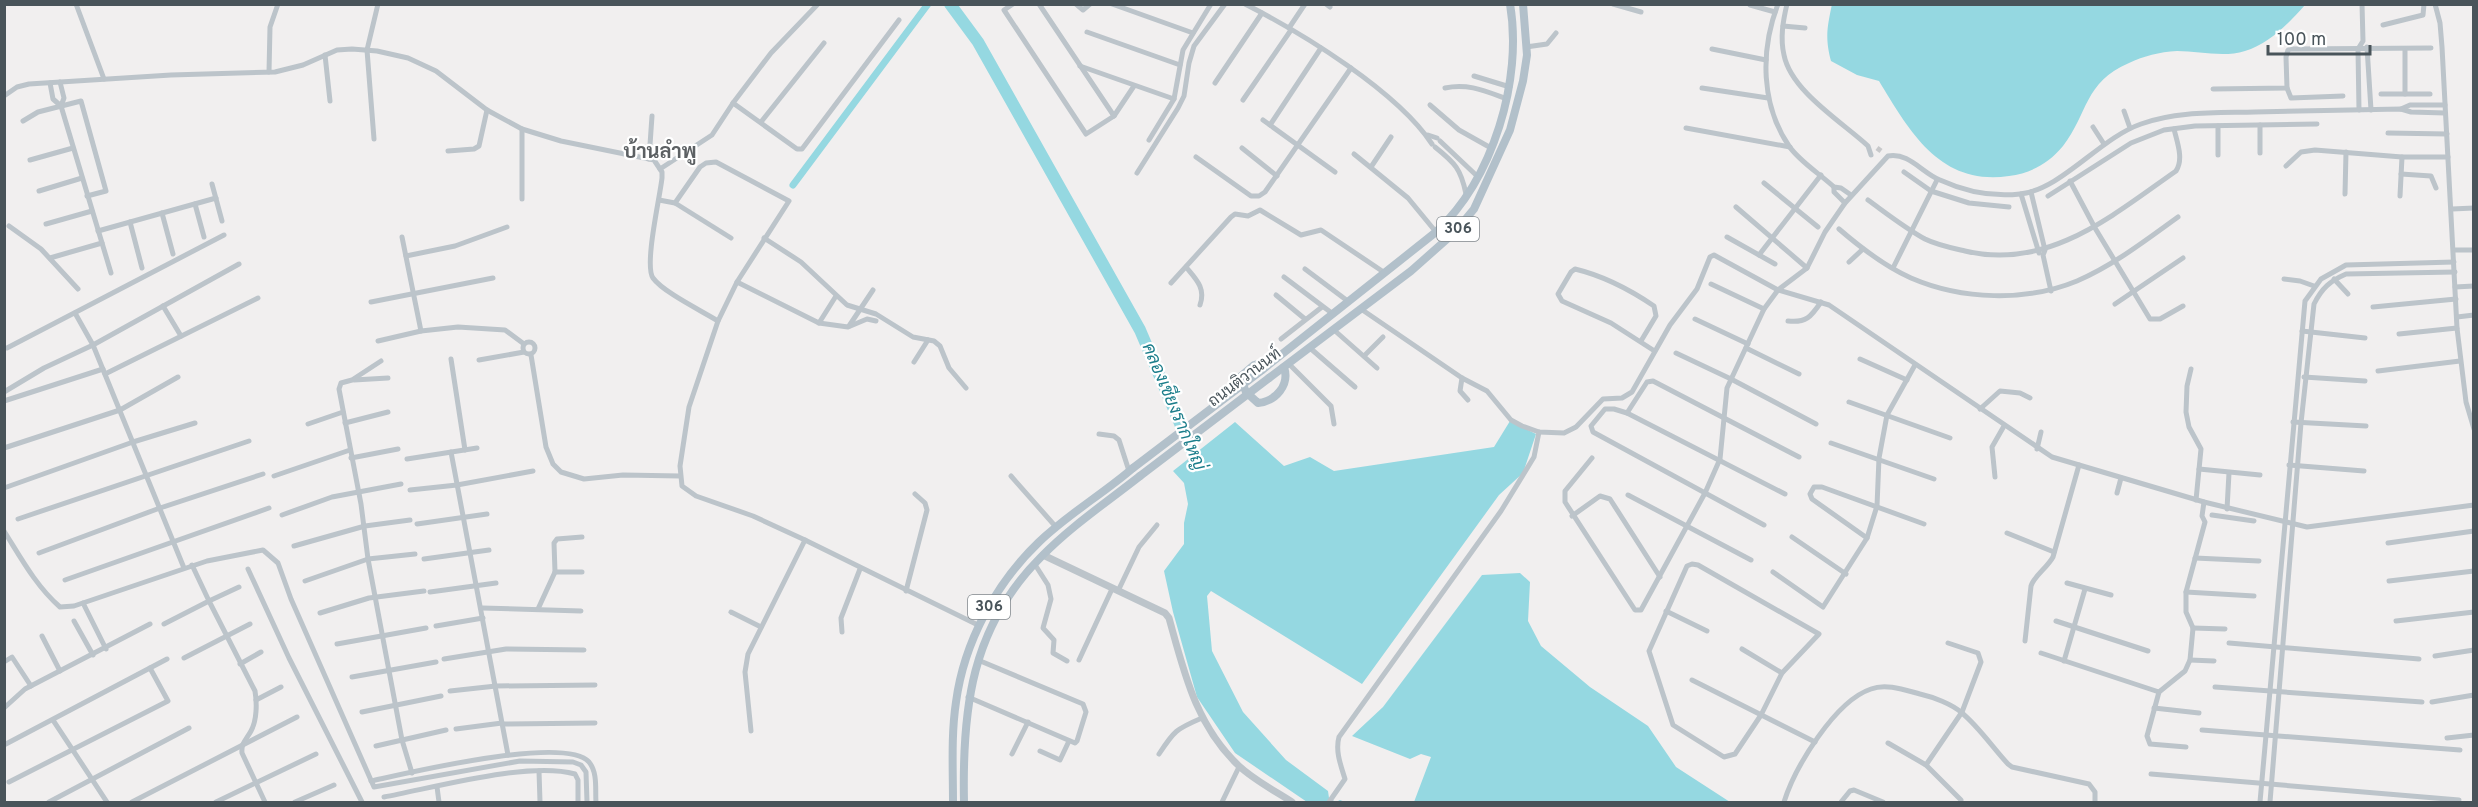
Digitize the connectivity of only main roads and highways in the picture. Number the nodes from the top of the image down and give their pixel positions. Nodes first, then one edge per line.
1 (1510, 4) edge
2 (1523, 4) edge
3 (1278, 358) junction
4 (1286, 365) junction
5 (953, 802) edge
6 (964, 802) edge

1 - 3 main road, ถนนติวานนท์ / 306
2 - 4 main road, ถนนติวานนท์ / 306
3 - 4 main road
3 - 5 main road, ถนนติวานนท์ / 306, bridge
4 - 6 main road, ถนนติวานนท์ / 306, bridge

